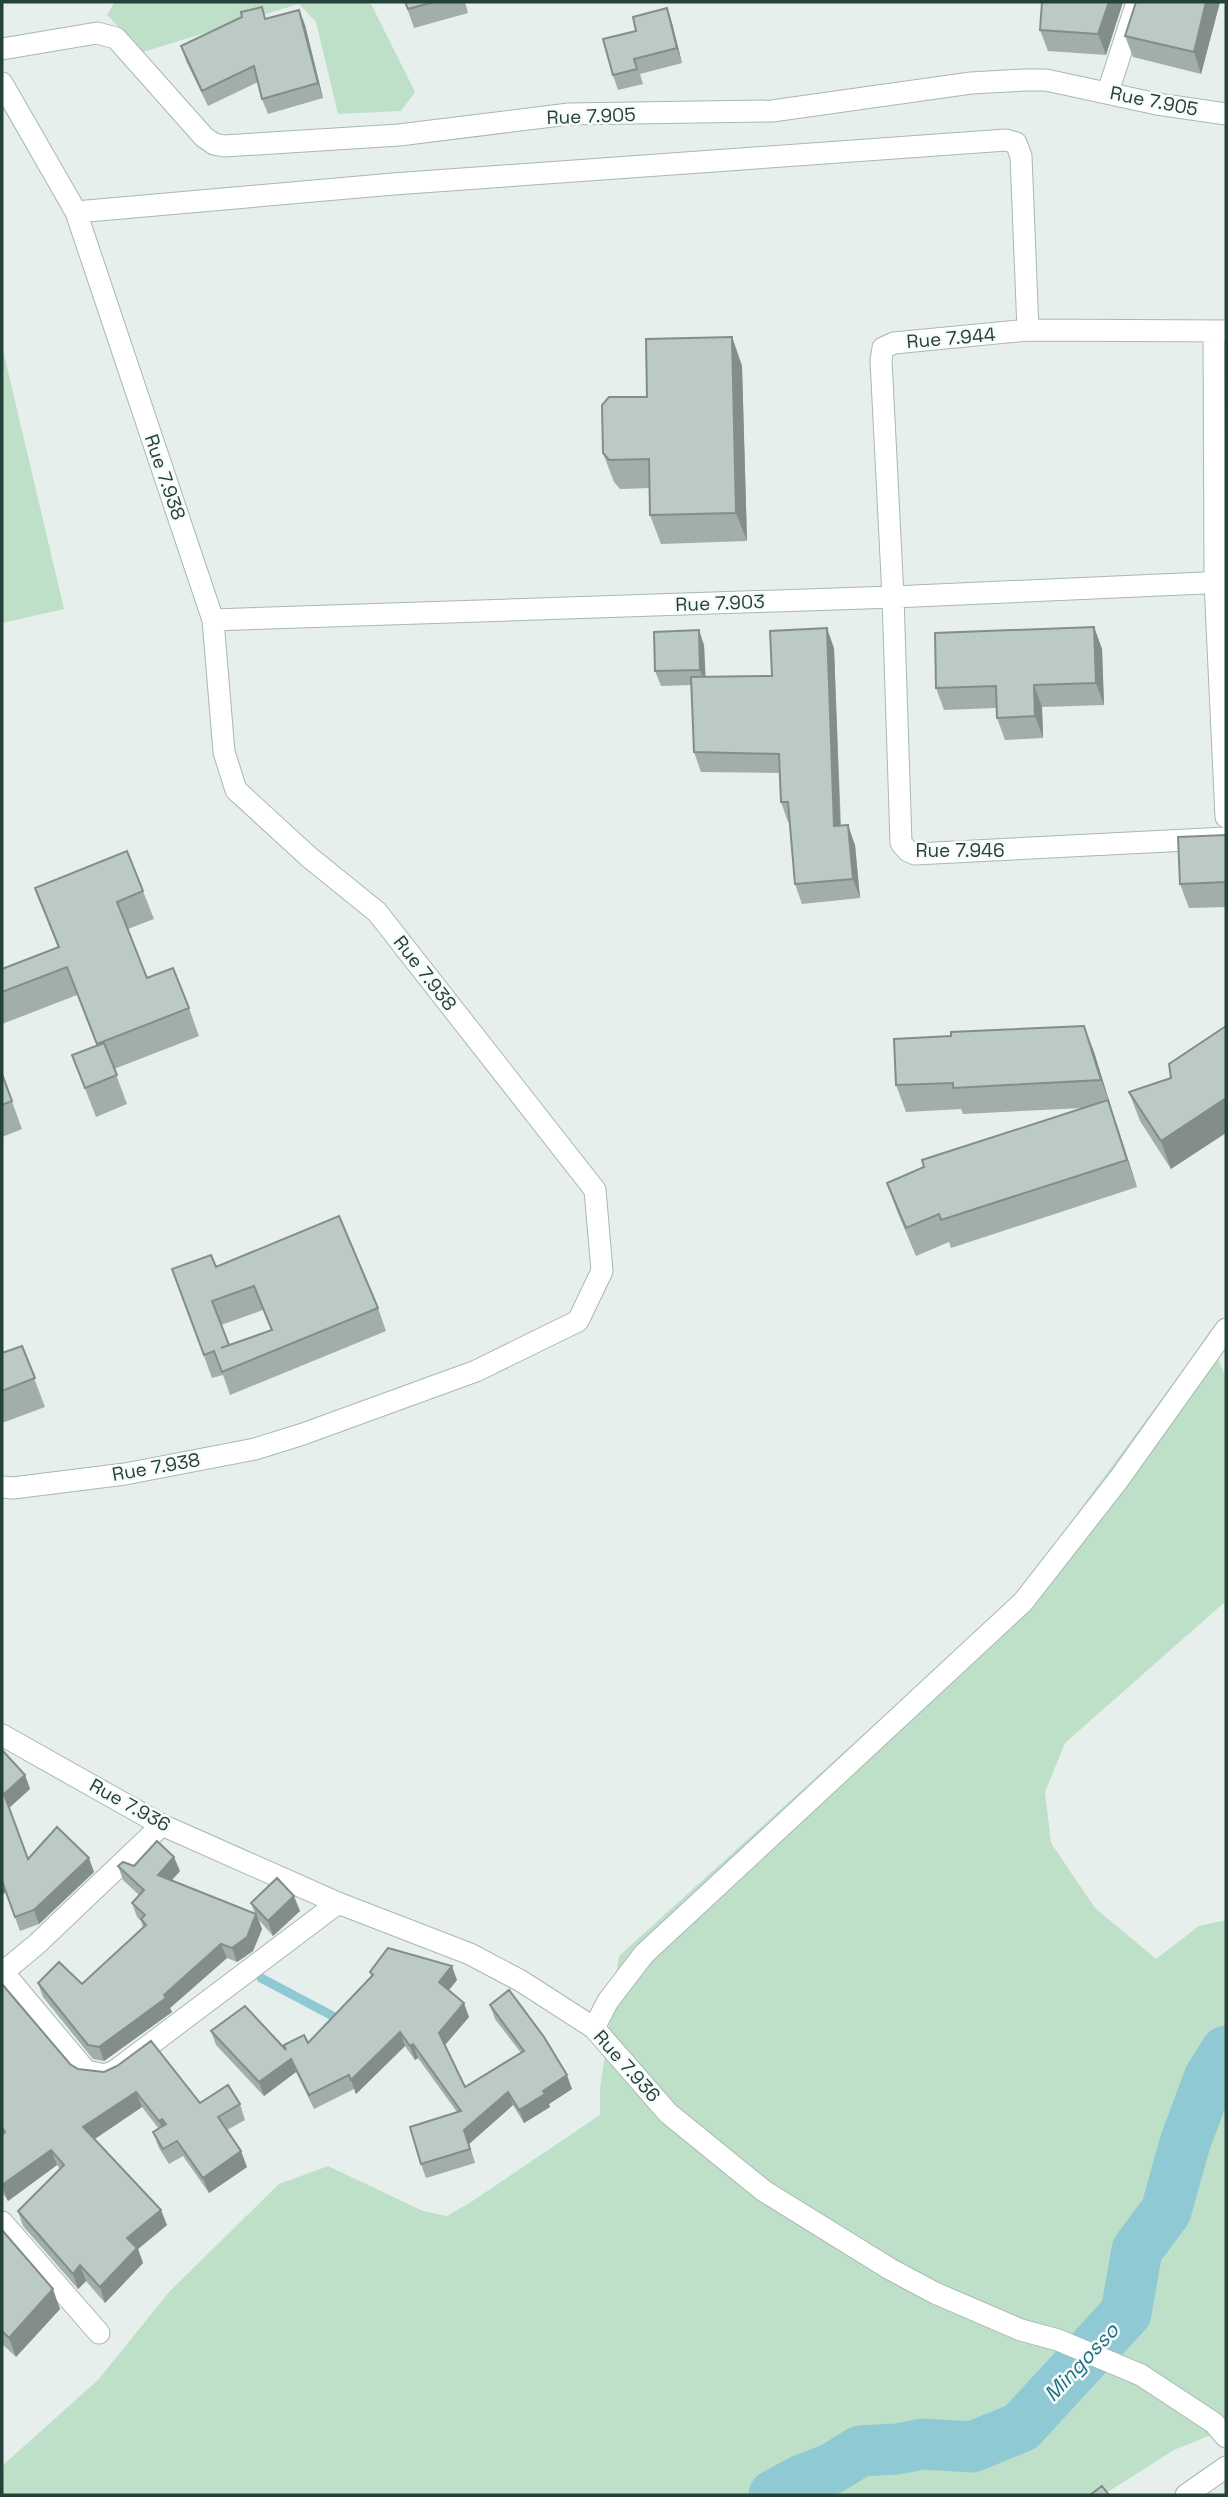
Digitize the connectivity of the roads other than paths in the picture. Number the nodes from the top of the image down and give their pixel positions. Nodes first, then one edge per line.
1 (1138, 2) edge
2 (2, 50) edge
3 (2, 83) edge
4 (1108, 92) junction
5 (1226, 114) edge
6 (76, 212) junction
7 (1028, 330) junction
8 (1220, 331) edge
9 (1220, 582) edge
10 (893, 597) junction
11 (214, 620) junction
12 (1226, 817) edge
13 (1226, 838) edge
14 (1226, 1329) edge
15 (2, 1487) edge
16 (2, 1735) edge
17 (162, 1825) junction
18 (338, 1903) junction
19 (2, 1973) edge
20 (594, 2028) junction
21 (2, 2222) edge
22 (99, 2333) dead end
23 (1222, 2423) edge
24 (1226, 2467) edge
25 (1186, 2495) edge

1 - 4 street
2 - 4 street, Rue 7.905
3 - 6 street, Rue 7.938
4 - 5 street, Rue 7.905
6 - 7 street
6 - 11 street, Rue 7.938
7 - 8 street, Rue 7.944
7 - 10 street, Rue 7.944
8 - 9 street
9 - 10 street, Rue 7.903
9 - 12 street
10 - 11 street, Rue 7.903
10 - 13 street, Rue 7.946
11 - 15 street, Rue 7.938
14 - 20 street
16 - 17 street, Rue 7.936
17 - 18 street, Rue 7.936
17 - 19 street
18 - 19 street
18 - 20 street, Rue 7.936
20 - 23 street, Rue 7.936
21 - 22 street
24 - 25 street

